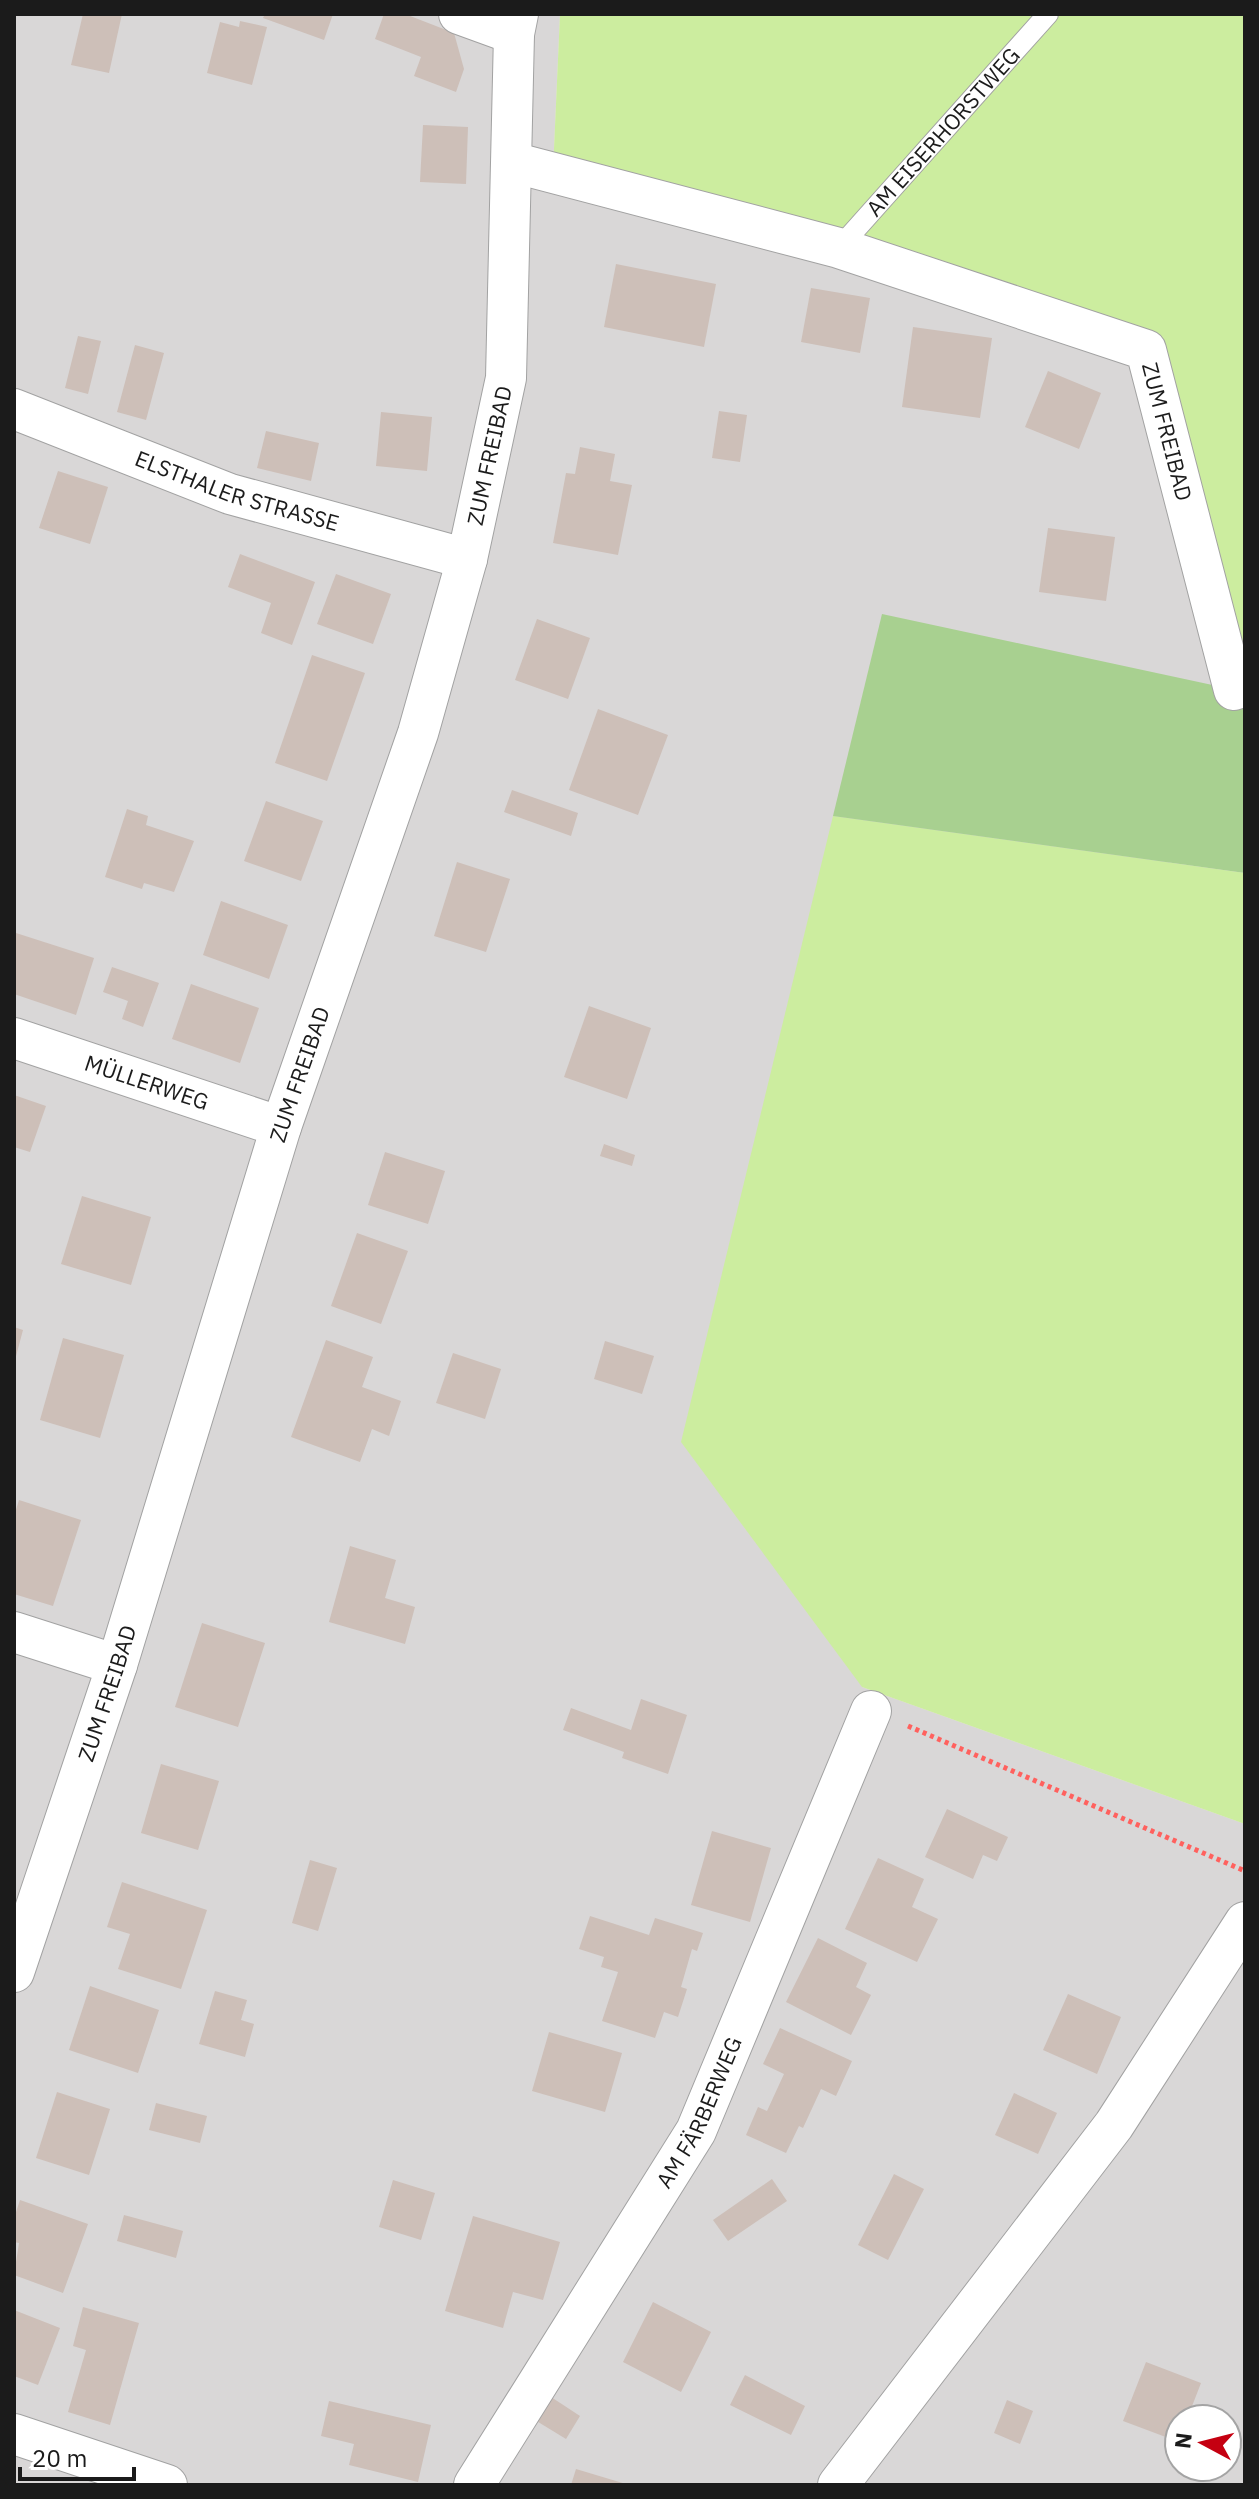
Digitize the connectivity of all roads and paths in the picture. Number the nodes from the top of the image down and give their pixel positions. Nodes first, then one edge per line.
1 (459, 14) edge
2 (1048, 14) edge
3 (516, 24) edge
4 (512, 162) junction
5 (839, 248) junction
6 (14, 409) edge
7 (467, 559) junction
8 (1234, 690) dead end
9 (14, 1038) edge
10 (281, 1127) junction
11 (14, 1632) edge
12 (117, 1665) junction
13 (871, 1711) joint
14 (1245, 1871) edge
15 (1245, 1922) edge
16 (14, 1972) edge
17 (14, 2434) edge
18 (167, 2485) edge
19 (474, 2485) edge
20 (838, 2485) edge

1 - 3 street
2 - 5 lane, AM EISERHORSTWEG
3 - 4 street, ZUM FREIBAD
4 - 5 street, ZUM FREIBAD
4 - 7 street, ZUM FREIBAD
5 - 8 street, ZUM FREIBAD
6 - 7 street, ELSTHALER STRASSE
7 - 10 street, ZUM FREIBAD
9 - 10 street, MÜLLERWEG
10 - 12 street, ZUM FREIBAD
11 - 12 street
12 - 16 street, ZUM FREIBAD
13 - 14 path
13 - 19 street, AM FÄRBERWEG
15 - 20 street
17 - 18 street

